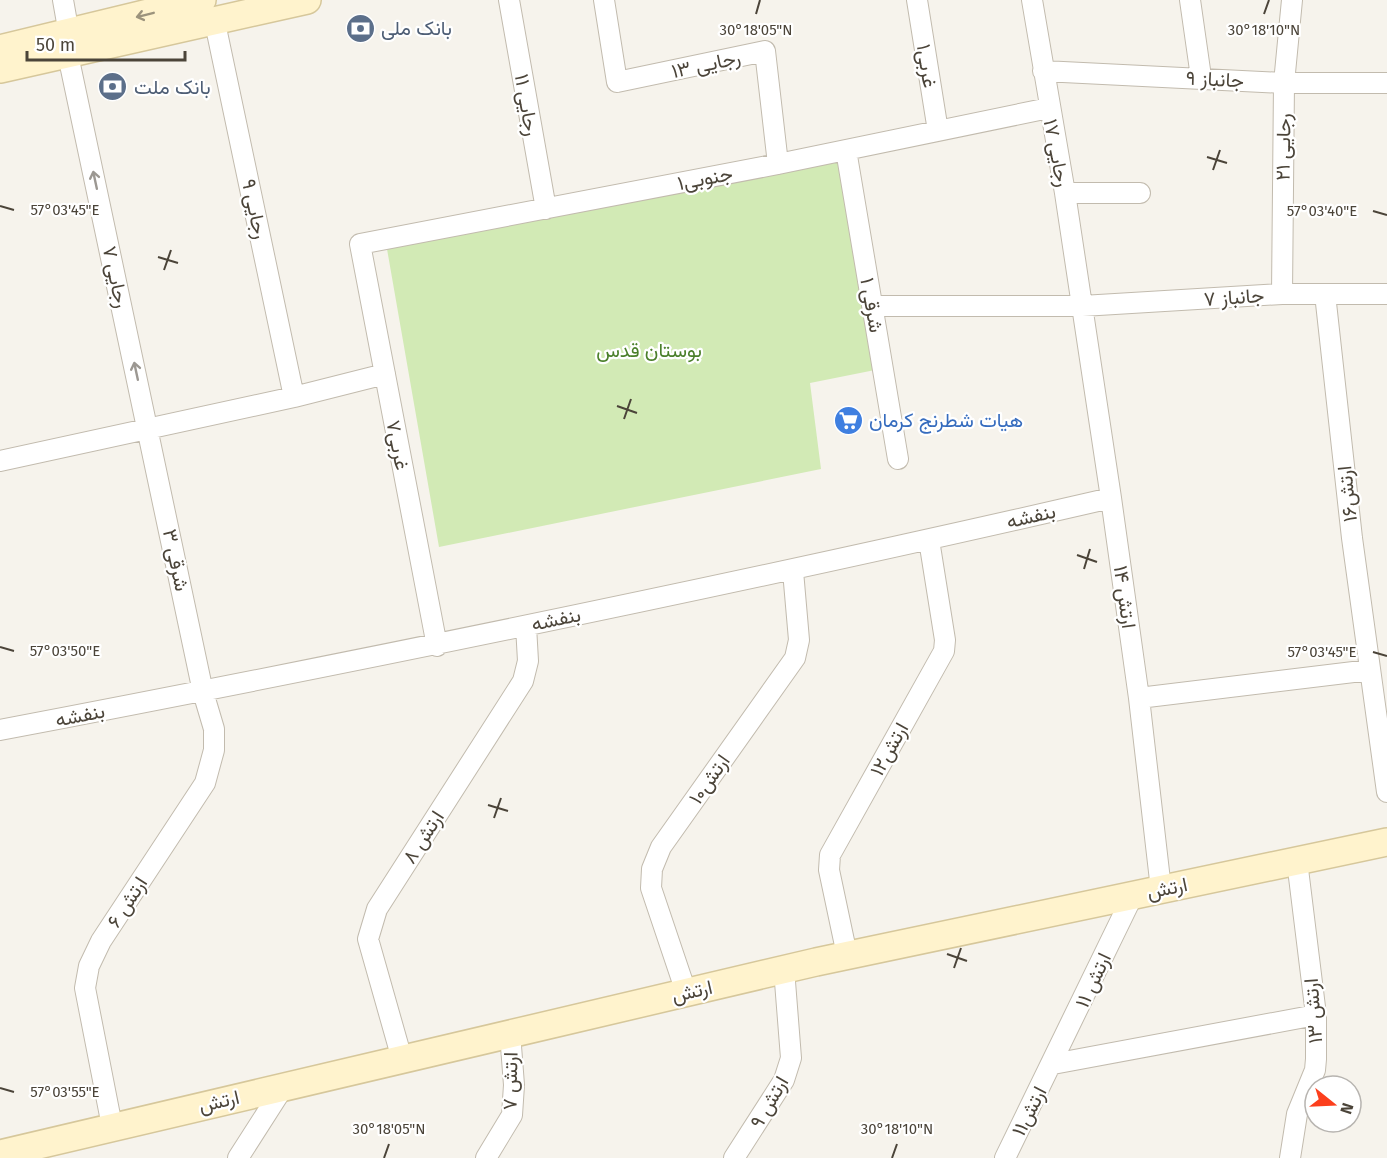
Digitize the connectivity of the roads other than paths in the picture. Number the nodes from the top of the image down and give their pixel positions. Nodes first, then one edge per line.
1 (63, 0) edge
2 (307, 0) edge
3 (509, 0) edge
4 (604, 0) edge
5 (917, 0) edge
6 (1032, 0) edge
7 (1190, 0) edge
8 (1292, 0) edge
9 (208, 11) edge
10 (68, 45) junction
11 (0, 49) edge
12 (0, 69) edge
13 (1043, 71) junction
14 (1201, 77) junction
15 (1284, 83) junction
16 (1387, 83) edge
17 (1049, 108) junction
18 (938, 131) junction
19 (846, 150) junction
20 (778, 164) junction
21 (1065, 193) junction
22 (1140, 193) dead end
23 (546, 209) junction
24 (360, 244) joint
25 (1282, 294) junction
26 (1325, 294) junction
27 (1387, 294) edge
28 (872, 306) junction
29 (1082, 306) junction
30 (385, 374) junction
31 (294, 397) junction
32 (148, 428) junction
33 (898, 459) dead end
34 (0, 461) edge
35 (1111, 498) junction
36 (929, 540) junction
37 (793, 571) junction
38 (526, 626) junction
39 (437, 646) junction
40 (1370, 670) junction
41 (203, 692) junction
42 (1380, 692) edge
43 (1139, 698) junction
44 (0, 730) edge
45 (1387, 792) edge
46 (1387, 842) edge
47 (1297, 861) junction
48 (1161, 889) junction
49 (1133, 895) junction
50 (847, 955) junction
51 (784, 969) junction
52 (686, 992) junction
53 (1316, 1015) junction
54 (510, 1033) junction
55 (402, 1059) junction
56 (1053, 1064) junction
57 (284, 1086) junction
58 (112, 1126) junction
59 (0, 1154) edge
60 (238, 1158) edge
61 (486, 1158) edge
62 (735, 1158) edge
63 (1005, 1158) edge
64 (1290, 1158) edge

1 - 10 street, رجایی ۷
2 - 9 street
3 - 23 street, رجایی ۱۱
4 - 20 street, رجایی ۱۳
5 - 18 street, غربی۱
6 - 13 street, رجایی ۱۷
7 - 14 street
8 - 15 street, رجایی ۲۱
9 - 10 street
9 - 31 street, رجایی ۹
10 - 11 street
10 - 12 street
32 -> 10 street, رجایی ۷
13 - 14 street, جانباز ۹
13 - 17 street, رجایی ۱۷
14 - 15 street, جانباز ۹
15 - 16 street, جانباز ۹
15 - 25 street, رجایی ۲۱
17 - 18 street, جنوبی۱
17 - 21 street, رجایی ۱۷
18 - 19 street, جنوبی۱
19 - 20 street, جنوبی۱
19 - 28 street, شرقی ۱
20 - 23 street, جنوبی۱
21 - 22 street
21 - 29 street, رجایی ۱۷
23 - 24 street, جنوبی۱
24 - 30 street, غربی۷
25 - 26 street, جانباز ۷
25 - 29 street, جانباز ۷
26 - 27 street, جانباز ۷
26 - 40 street, ارتش۱۶
28 - 29 street, جانباز ۷
28 - 33 street, شرقی ۱
29 - 35 street, ارتش ۱۴
30 - 31 street
30 - 39 street, غربی۷
31 - 32 street
32 - 34 street
32 - 41 street, شرقی ۳
35 - 36 street, بنفشه
35 - 43 street, ارتش ۱۴
36 - 37 street, بنفشه
36 - 50 street, ارتش۱۲
37 - 38 street, بنفشه
37 - 52 street, ارتش۱۰
38 - 39 street, بنفشه
38 - 55 street, ارتش ۸
39 - 41 street, بنفشه
40 - 42 street, ارتش۱۶
40 - 43 street
41 - 44 street, بنفشه
41 - 58 street, ارتش ۶
42 - 45 street, ارتش۱۶
43 - 48 street, ارتش ۱۴
46 - 47 street, ارتش
47 - 48 street, ارتش
47 - 53 street, ارتش ۱۳
48 - 49 street, ارتش
49 - 50 street, ارتش
49 - 56 street, ارتش ۱۱
50 - 51 street, ارتش
51 - 52 street, ارتش
51 - 62 street, ارتش ۹
52 - 54 street, ارتش
53 - 56 street
53 - 64 street, ارتش ۱۳
54 - 55 street, ارتش
54 - 61 street, ارتش ۷
55 - 57 street, ارتش
56 - 63 street, ارتش۱۱
57 - 58 street, ارتش
57 - 60 street
58 - 59 street, ارتش

